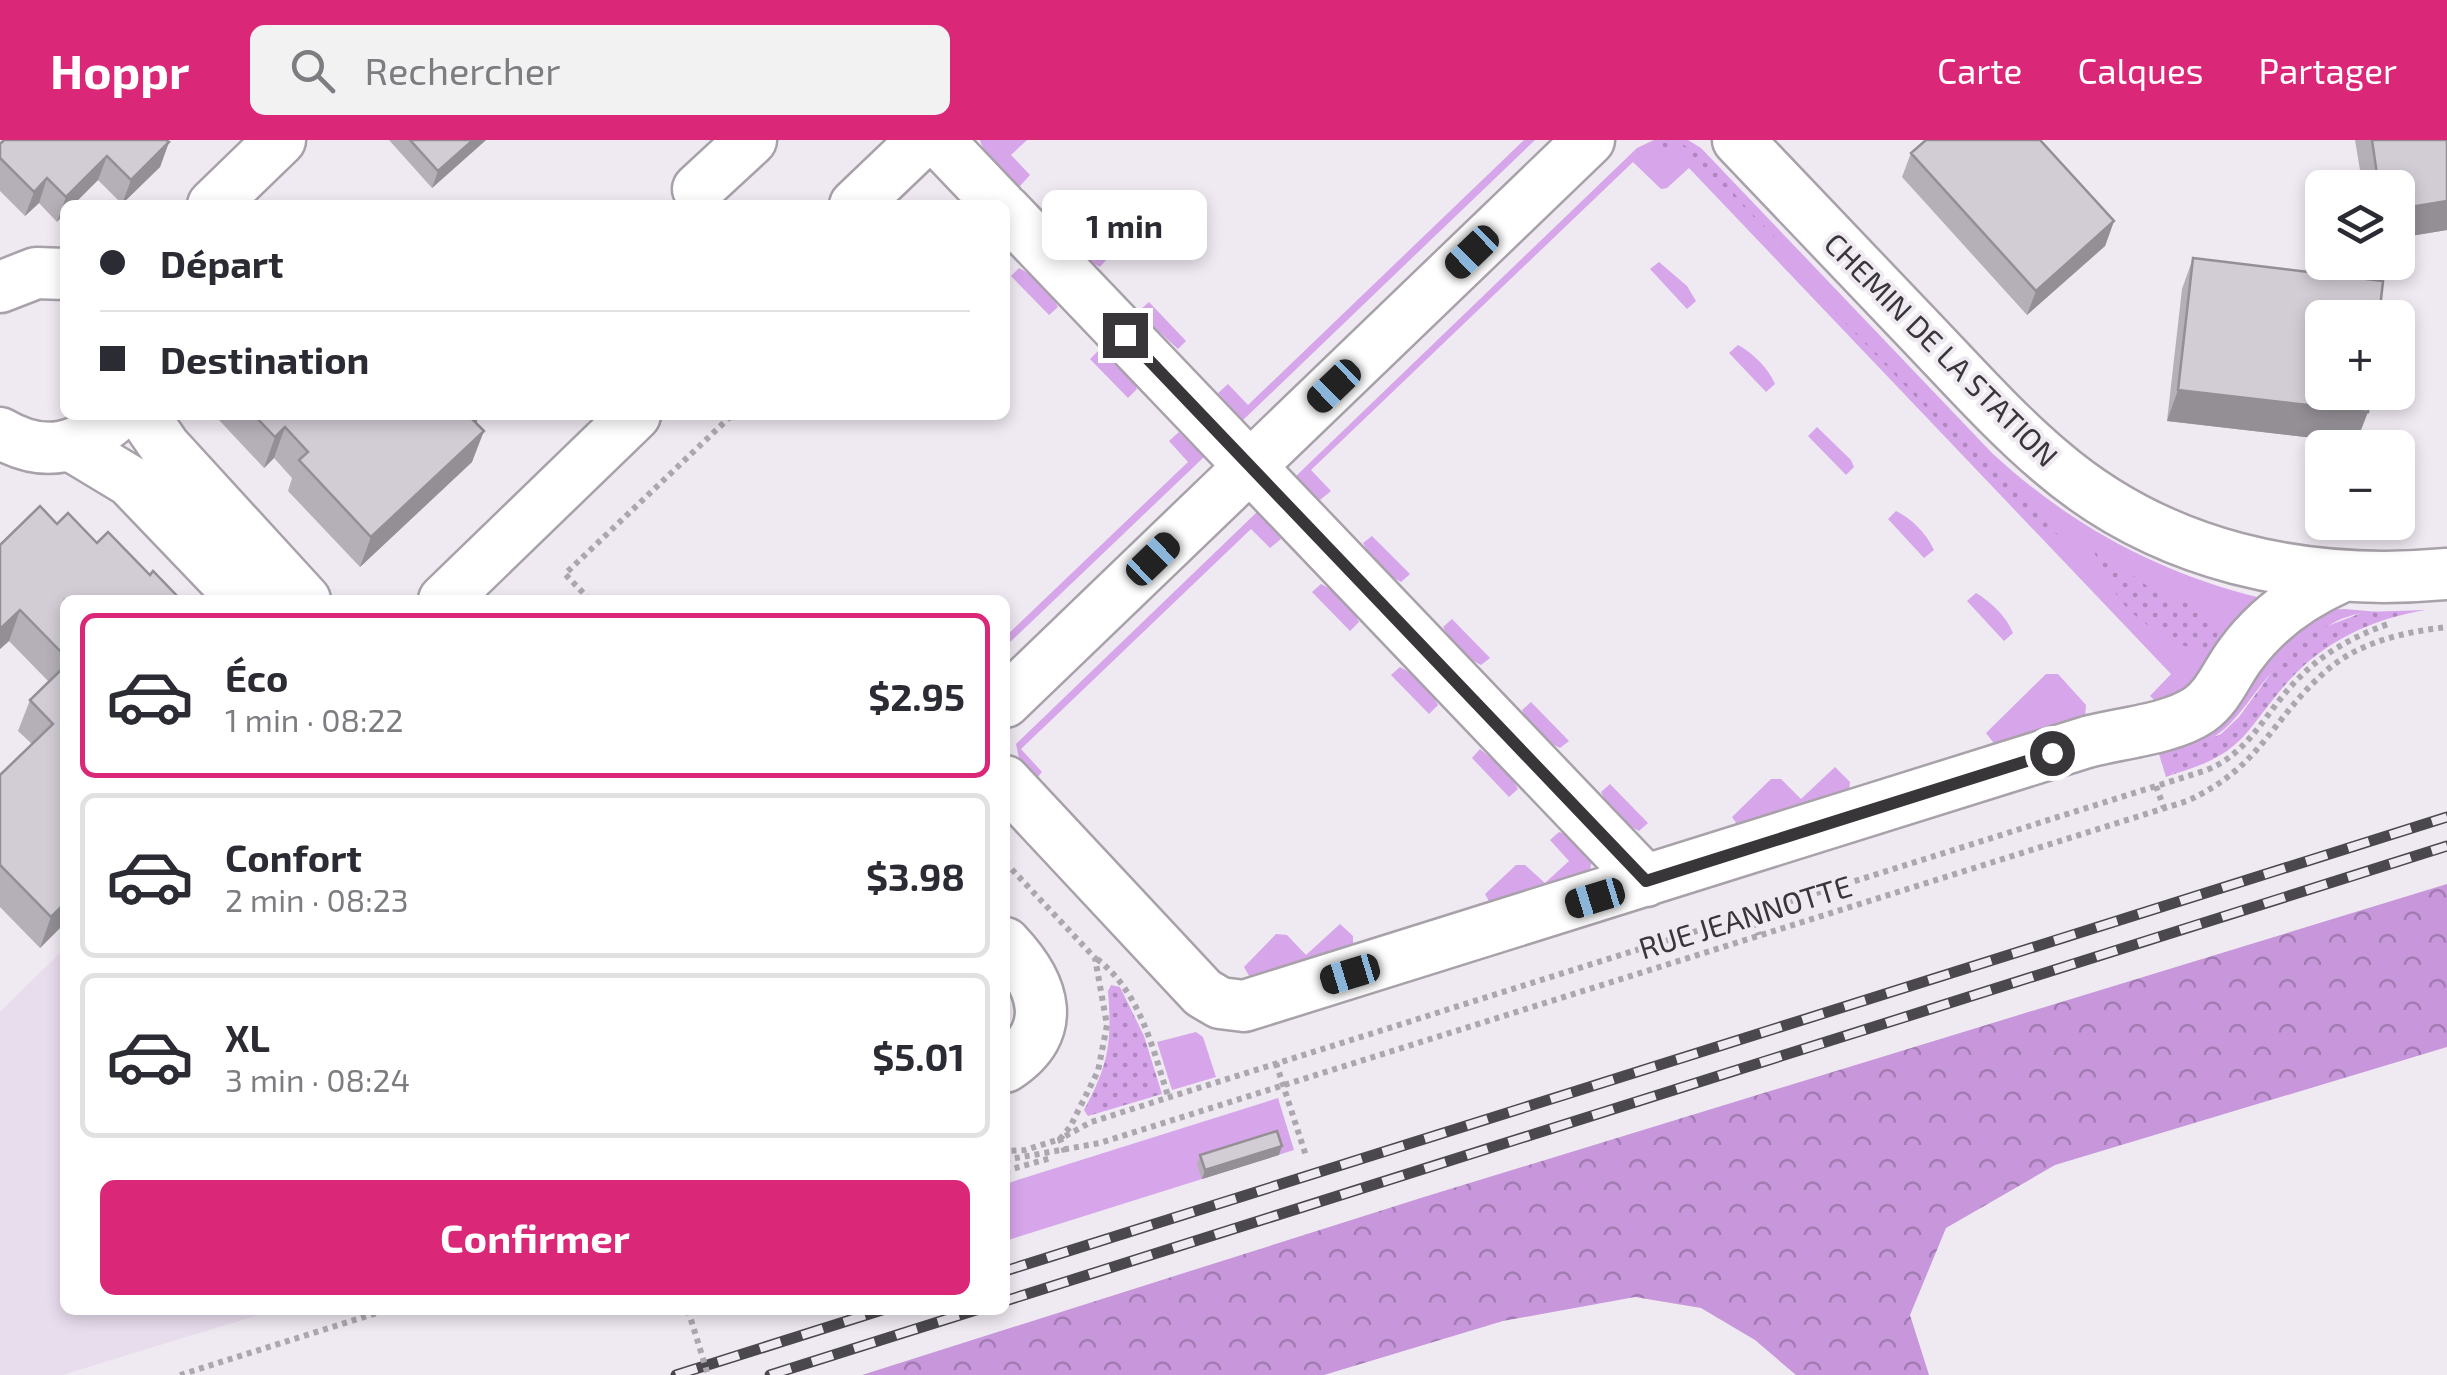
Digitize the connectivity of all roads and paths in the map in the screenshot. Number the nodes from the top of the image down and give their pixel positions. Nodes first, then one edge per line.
1 (280, 140) edge
2 (751, 140) edge
3 (923, 140) edge
4 (938, 140) edge
5 (1589, 140) edge
6 (1738, 140) edge
7 (698, 189) dead end
8 (217, 200) edge
9 (860, 200) edge
10 (995, 200) edge
11 (1010, 215) edge
12 (112, 420) edge
13 (147, 420) edge
14 (631, 420) edge
15 (727, 420) edge
16 (4, 440) edge
17 (72, 446) junction
18 (1250, 466) junction
19 (2447, 574) edge
20 (2339, 578) junction
21 (239, 595) edge
22 (299, 595) edge
23 (449, 595) edge
24 (585, 595) edge
25 (2447, 627) edge
26 (1010, 697) edge
27 (1010, 786) edge
28 (2156, 786) dead end
29 (2164, 808) junction
30 (1646, 881) junction
31 (1752, 913) dead end
32 (1759, 935) junction
33 (1010, 949) edge
34 (1095, 958) dead end
35 (1010, 1063) edge
36 (1284, 1086) junction
37 (1168, 1096) junction
38 (1065, 1152) junction
39 (1306, 1156) dead end
40 (1010, 1159) edge
41 (1010, 1170) edge
42 (370, 1315) edge
43 (690, 1315) edge
44 (180, 1375) edge
45 (708, 1375) edge

1 - 8 street
2 - 7 street
3 - 9 street
4 - 10 street
5 - 18 street
6 - 20 street, CHEMIN DE LA STATION
11 - 18 street
12 - 17 street
13 - 22 street
14 - 23 street
15 - 24 path
16 - 17 street
17 - 21 street
18 - 26 street
18 - 30 street
19 - 20 street, CHEMIN DE LA STATION
20 - 30 street
25 - 29 path, RUE JEANNOTTE
27 - 30 street
28 - 29 path
29 - 32 path, RUE JEANNOTTE
31 - 32 path
32 - 36 path, RUE JEANNOTTE
33 - 35 street
34 - 37 path
36 - 37 path
36 - 38 path, RUE JEANNOTTE
36 - 39 path
37 - 38 path
38 - 40 path, RUE JEANNOTTE
38 - 41 path
42 - 44 path
43 - 45 path, bridge

